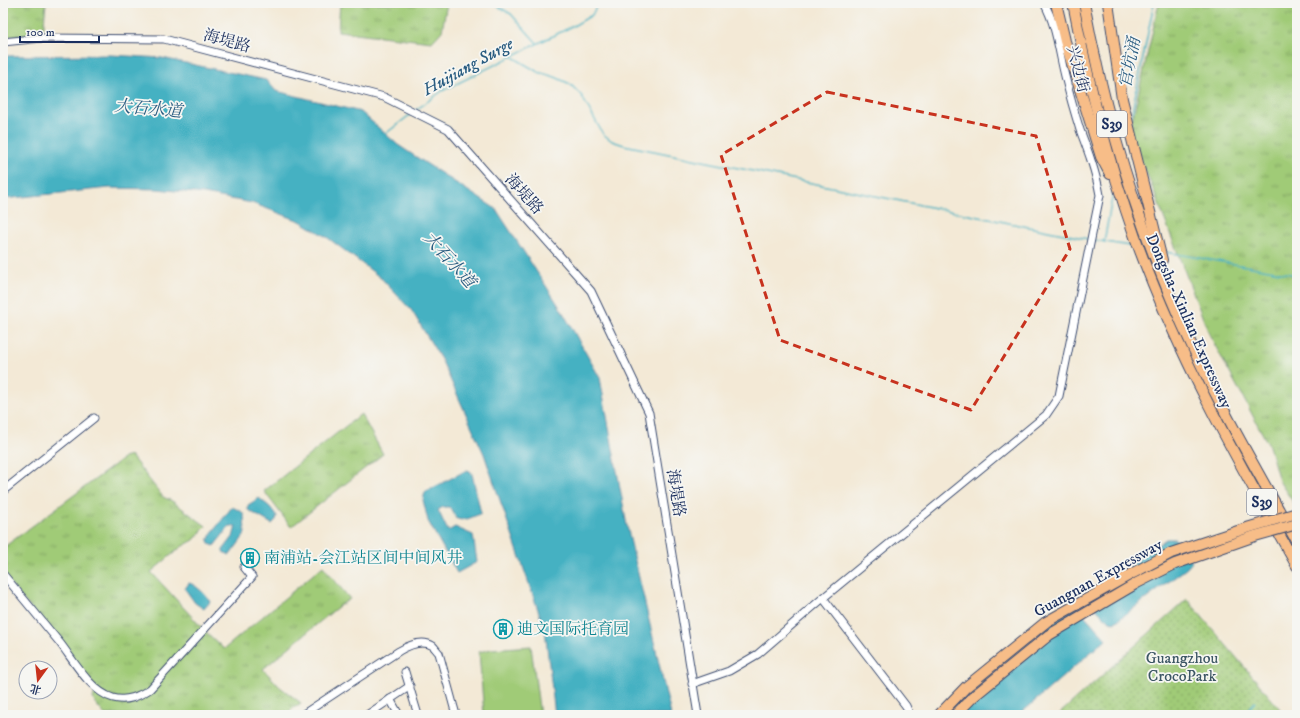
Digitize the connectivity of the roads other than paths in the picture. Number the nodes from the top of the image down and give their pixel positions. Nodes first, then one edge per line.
1 (1044, 3) edge
2 (1056, 3) edge
3 (1073, 3) edge
4 (1084, 3) edge
5 (1108, 3) edge
6 (3, 42) edge
7 (1122, 199) junction
8 (1172, 298) junction
9 (94, 418) dead end
10 (3, 491) edge
11 (1297, 513) edge
12 (1297, 524) edge
13 (1297, 542) edge
14 (1297, 566) edge
15 (244, 567) dead end
16 (3, 574) edge
17 (823, 598) junction
18 (405, 672) dead end
19 (692, 684) junction
20 (410, 686) junction
21 (390, 698) junction
22 (302, 715) edge
23 (367, 715) edge
24 (399, 715) edge
25 (418, 715) edge
26 (456, 715) edge
27 (698, 715) edge
28 (910, 715) edge
29 (940, 715) edge
30 (955, 715) edge

1 - 17 street, 兴边街
2 - 7 highway
3 - 7 highway, Dongsha-Xinlian Expressway / S39
4 - 8 highway, Dongsha-Xinlian Expressway / S39
5 - 8 highway
6 - 19 street, 海堤路
7 - 14 highway, Dongsha-Xinlian Expressway / S39, bridge
8 - 13 highway, Dongsha-Xinlian Expressway / S39, bridge
9 - 10 street
11 - 29 highway, Guangnan Expressway, bridge
12 - 30 highway, Guangnan Expressway, bridge
15 - 16 street
17 - 19 street, 兴边街
17 - 28 street
18 - 20 street
19 - 27 street, 海堤路
20 - 21 street
20 - 25 street
21 - 23 street
21 - 24 street
22 - 26 street

